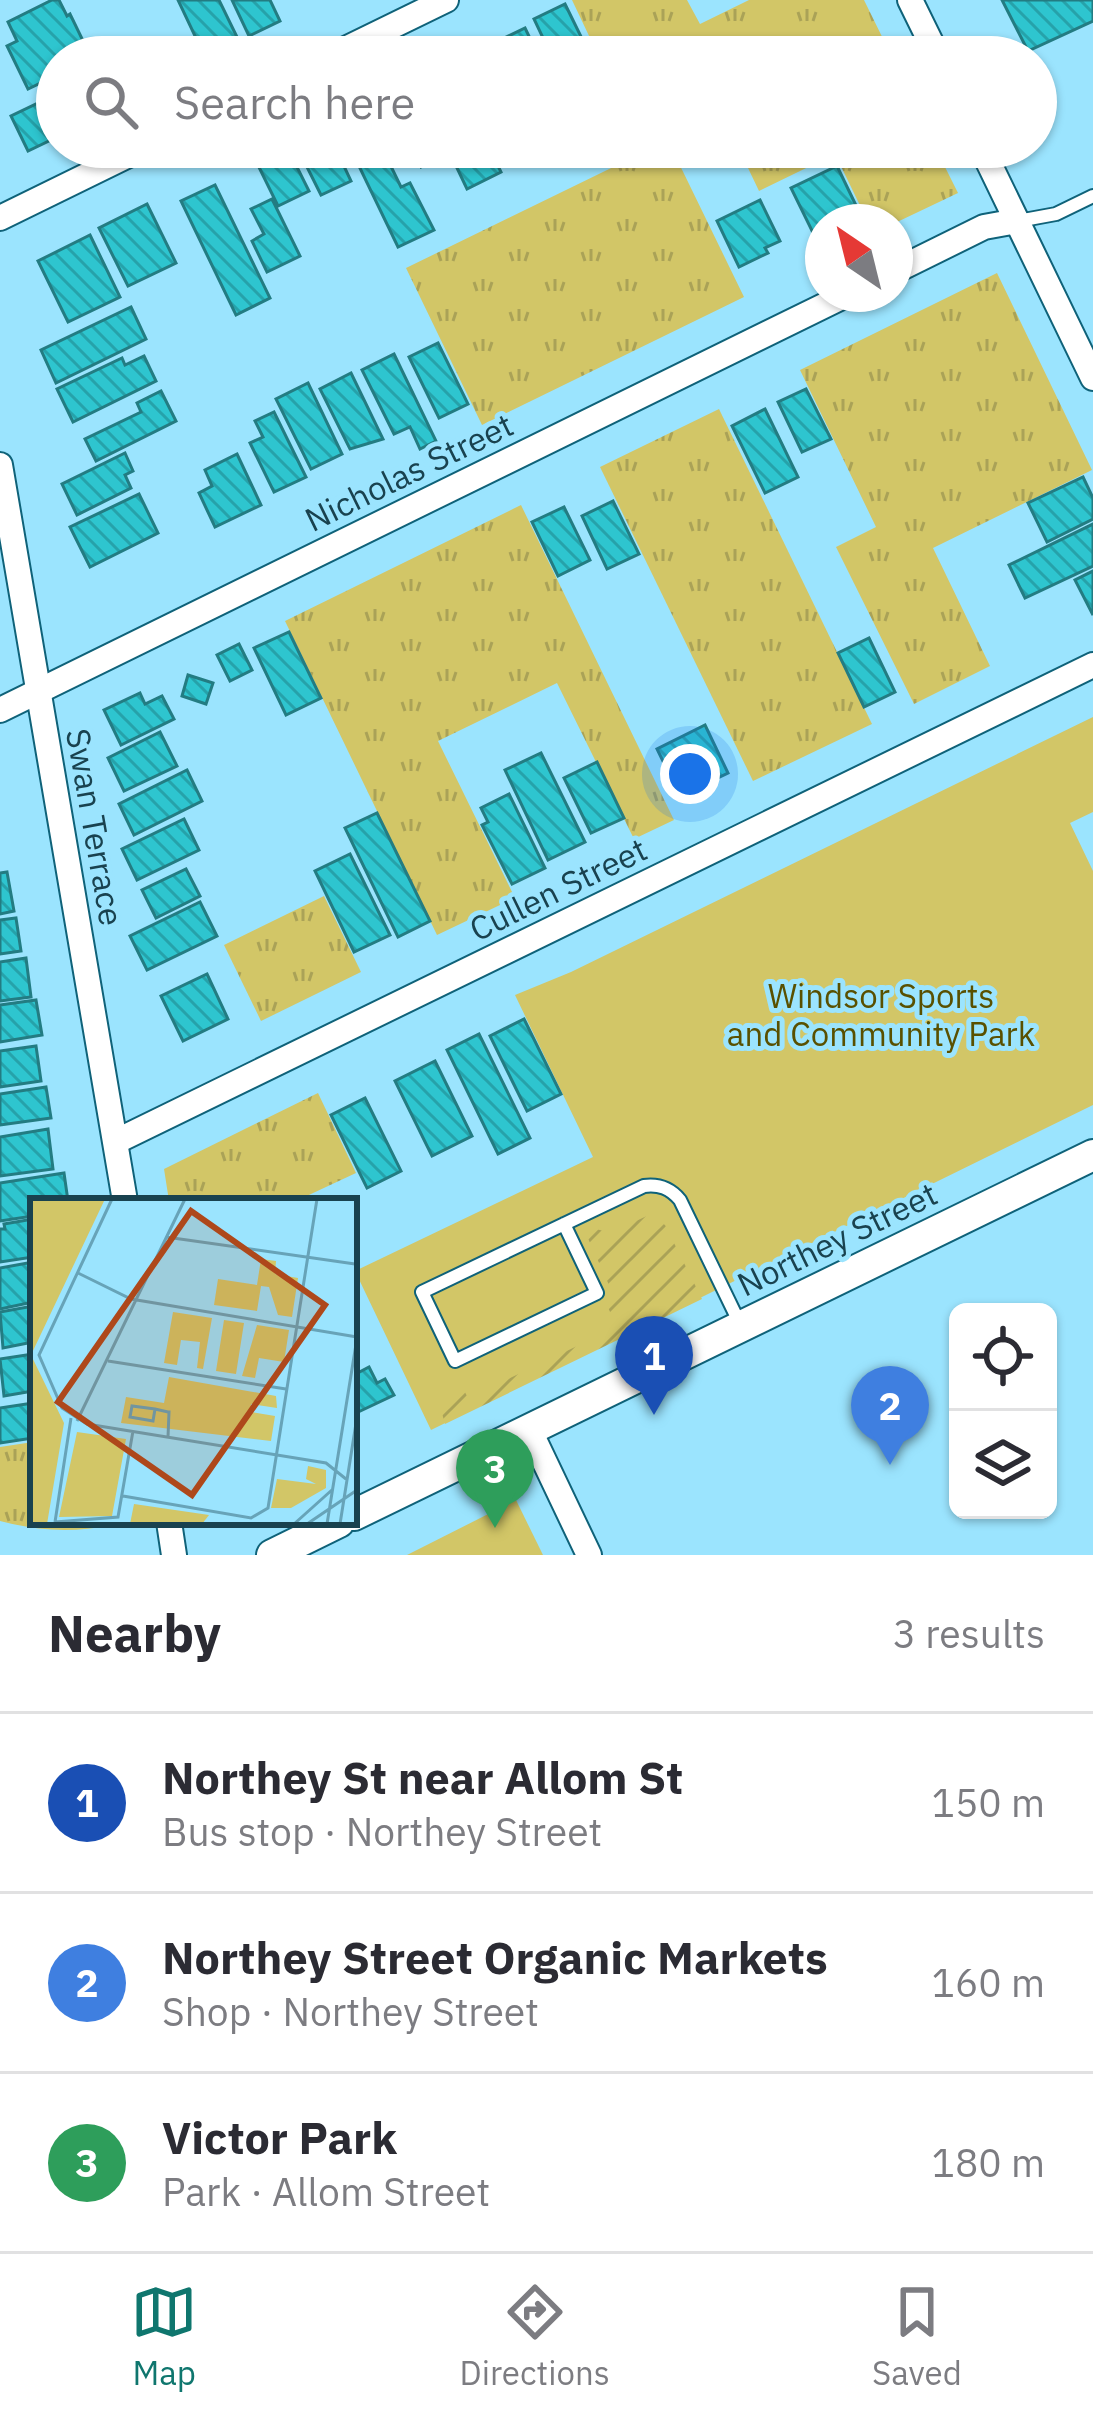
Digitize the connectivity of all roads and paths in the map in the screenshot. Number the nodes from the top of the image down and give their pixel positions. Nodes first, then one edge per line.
1 (446, 0) edge
2 (910, 0) edge
3 (372, 36) edge
4 (928, 36) edge
5 (102, 168) edge
6 (991, 168) edge
7 (1093, 196) edge
8 (0, 218) edge
9 (1017, 221) junction
10 (913, 262) edge
11 (811, 312) edge
12 (1093, 378) edge
13 (0, 465) edge
14 (1093, 665) edge
15 (38, 692) junction
16 (0, 710) edge
17 (117, 1141) junction
18 (1093, 1155) edge
19 (125, 1198) edge
20 (564, 1224) junction
21 (741, 1326) junction
22 (529, 1429) junction
23 (357, 1514) edge
24 (169, 1525) edge
25 (333, 1525) edge
26 (174, 1555) edge
27 (272, 1555) edge
28 (589, 1555) edge

1 - 3 street
2 - 4 street
5 - 8 street
6 - 9 street
7 - 9 lane
9 - 10 street
9 - 12 street
11 - 15 street, Nicholas Street
13 - 15 street, Swan Terrace
14 - 17 street, Cullen Street
15 - 16 street, Nicholas Street
15 - 17 street, Swan Terrace
17 - 19 street, Swan Terrace
18 - 21 street, Northey Street
20 - 20 lane
20 - 21 lane
21 - 22 street, Northey Street
22 - 23 street, Northey Street
22 - 28 street
24 - 26 street
25 - 27 street

